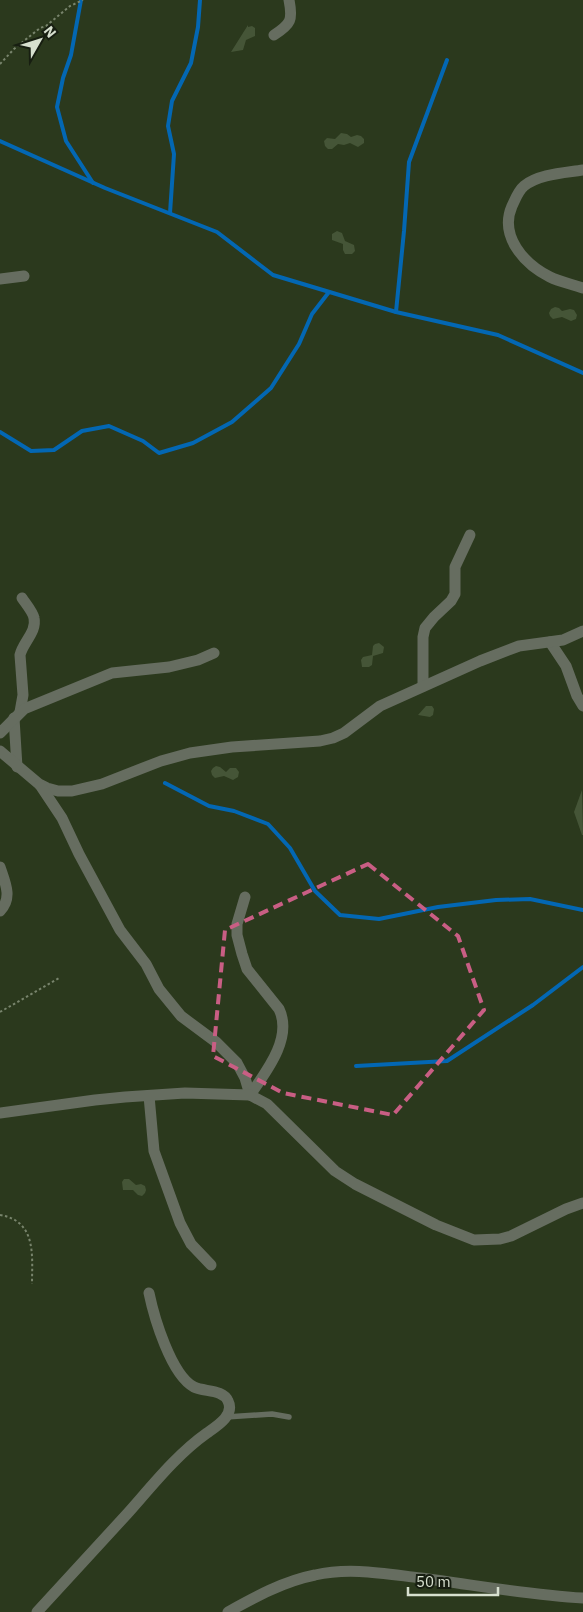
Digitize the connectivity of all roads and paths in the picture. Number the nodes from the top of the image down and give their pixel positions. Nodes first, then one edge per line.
1 (83, 0) edge
2 (289, 0) edge
3 (274, 35) dead end
4 (0, 64) edge
5 (583, 170) edge
6 (24, 276) dead end
7 (0, 279) edge
8 (583, 288) edge
9 (470, 535) dead end
10 (22, 598) dead end
11 (583, 631) edge
12 (550, 642) junction
13 (214, 653) dead end
14 (423, 686) junction
15 (583, 706) edge
16 (17, 715) junction
17 (0, 733) edge
18 (0, 752) edge
19 (17, 767) junction
20 (39, 784) junction
21 (0, 867) edge
22 (245, 897) dead end
23 (0, 911) edge
24 (59, 978) dead end
25 (0, 1012) edge
26 (250, 1095) junction
27 (149, 1096) junction
28 (0, 1113) edge
29 (583, 1203) edge
30 (0, 1215) edge
31 (211, 1265) dead end
32 (32, 1284) dead end
33 (149, 1293) dead end
34 (226, 1417) junction
35 (289, 1417) dead end
36 (583, 1598) edge
37 (37, 1612) edge
38 (228, 1612) edge

1 - 4 path
2 - 3 street
5 - 8 street
6 - 7 street
9 - 14 street
10 - 16 street
11 - 12 street
12 - 14 street
12 - 15 street
13 - 16 street
14 - 20 street
16 - 17 street
16 - 19 street
18 - 19 street
19 - 20 street
20 - 26 street
21 - 23 street
22 - 26 street
24 - 25 path
26 - 27 street
26 - 29 street
27 - 28 street
27 - 31 street
30 - 32 path
33 - 34 street
34 - 35 lane
34 - 37 street
36 - 38 street

